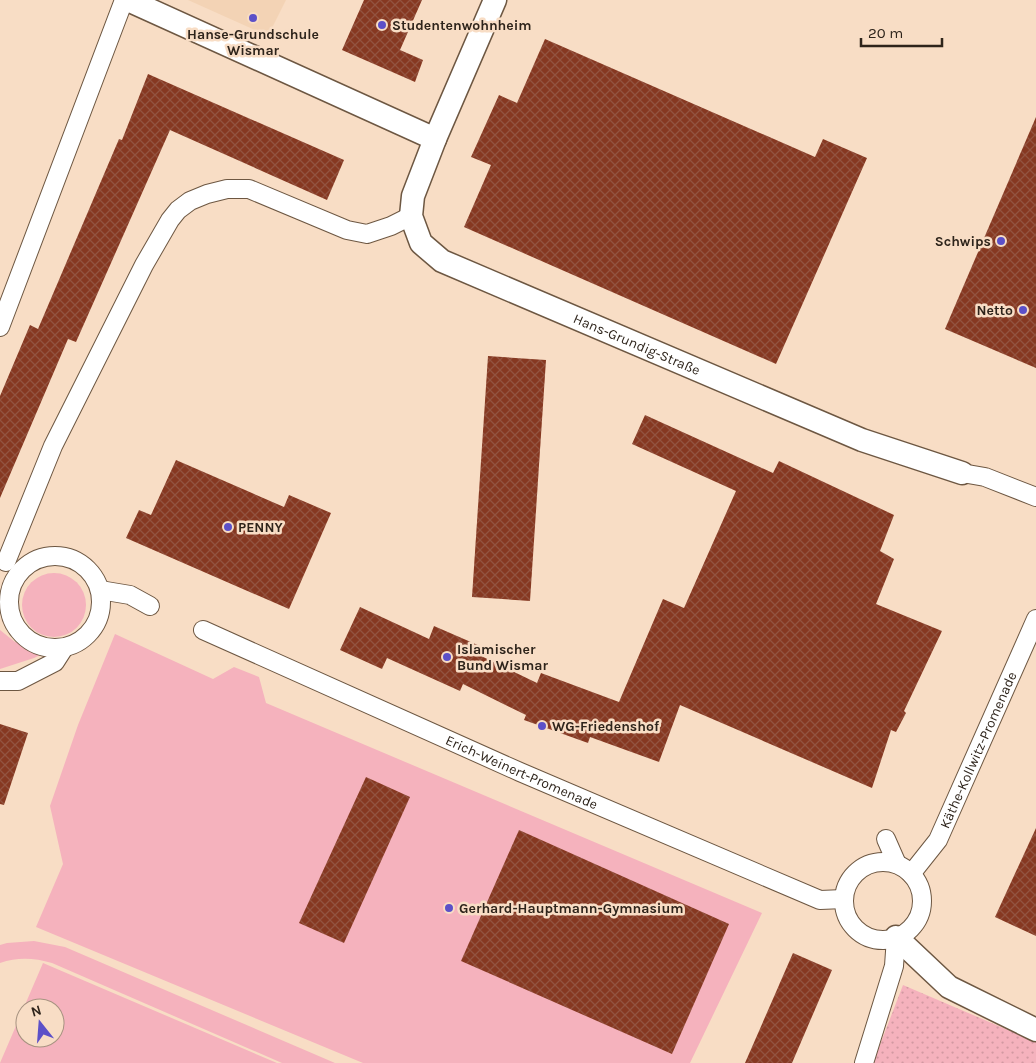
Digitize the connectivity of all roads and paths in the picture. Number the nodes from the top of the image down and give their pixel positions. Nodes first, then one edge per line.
1 (124, 0) edge
2 (128, 0) edge
3 (495, 0) edge
4 (435, 139) junction
5 (411, 216) junction
6 (0, 327) edge
7 (962, 473) joint
8 (1036, 497) edge
9 (3, 561) edge
10 (26, 565) junction
11 (100, 590) junction
12 (150, 606) dead end
13 (1036, 620) edge
14 (203, 630) dead end
15 (64, 648) junction
16 (0, 681) edge
17 (886, 839) dead end
18 (897, 864) junction
19 (911, 874) junction
20 (844, 899) junction
21 (896, 937) junction
22 (1036, 1030) edge
23 (864, 1063) edge

1 - 6 street
2 - 4 street
3 - 4 street, Hans-Grundig-Straße
4 - 5 street, Hans-Grundig-Straße
5 - 7 street, Hans-Grundig-Straße
5 - 9 street
7 - 8 street
9 - 10 street
10 - 11 street
10 - 15 street
11 - 12 street
11 - 15 street
13 - 19 street, Käthe-Kollwitz-Promenade
14 - 20 street, Erich-Weinert-Promenade
15 - 16 street
17 - 18 street
18 - 19 street
18 - 20 street
19 - 21 street
20 - 21 street
21 - 22 street
21 - 23 street

